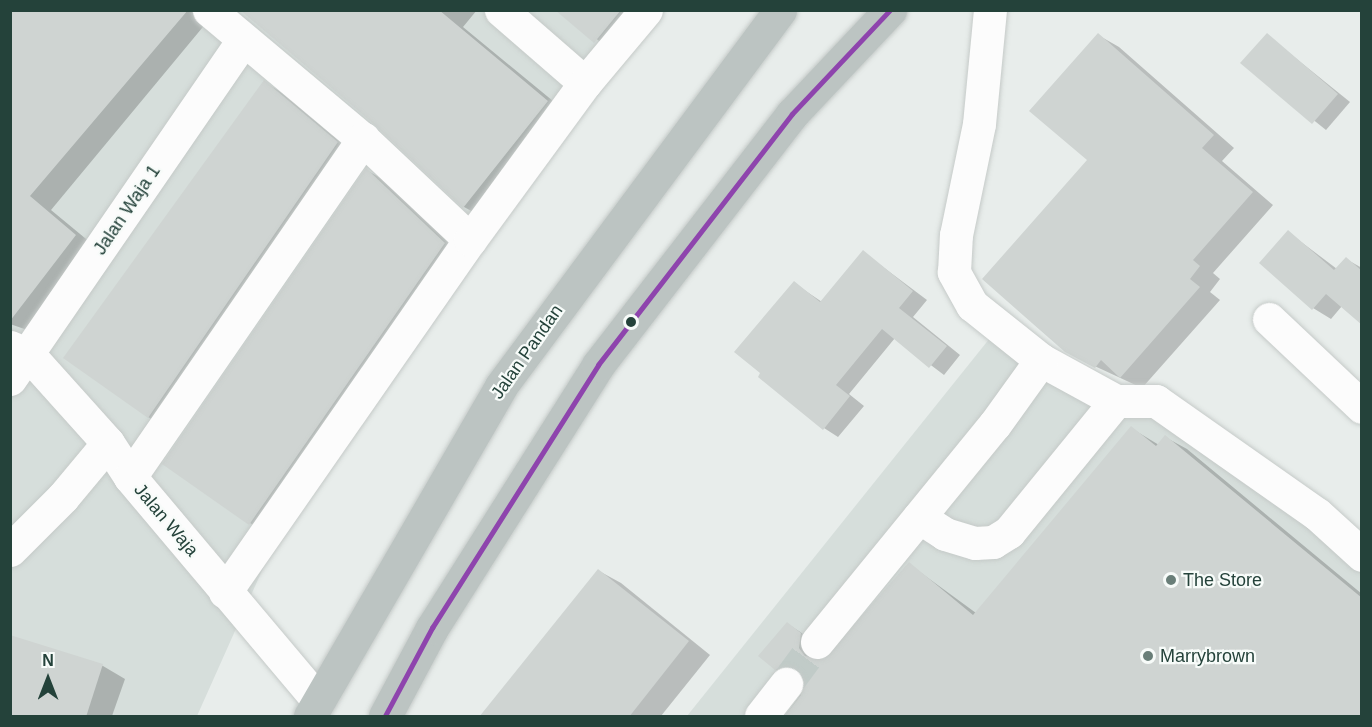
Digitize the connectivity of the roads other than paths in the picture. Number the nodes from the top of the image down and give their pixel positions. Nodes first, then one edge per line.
1 (209, 10) edge
2 (501, 10) edge
3 (646, 10) edge
4 (780, 10) edge
5 (890, 10) edge
6 (990, 10) edge
7 (243, 40) junction
8 (585, 83) junction
9 (363, 140) junction
10 (470, 240) junction
11 (1269, 319) dead end
12 (17, 360) edge
13 (1041, 360) junction
14 (1116, 401) junction
15 (1362, 407) edge
16 (108, 443) junction
17 (130, 477) junction
18 (919, 517) junction
19 (10, 550) edge
20 (1362, 555) edge
21 (225, 592) junction
22 (817, 642) tunnel mouth
23 (786, 684) tunnel mouth
24 (314, 708) edge
25 (385, 717) edge
26 (761, 717) edge

1 - 7 street
2 - 8 street
3 - 8 street
4 - 24 highway, Jalan Pandan
5 - 25 highway
6 - 13 street
7 - 9 street
7 - 12 street, Jalan Waja 1
8 - 10 street
9 - 10 street
9 - 17 street
10 - 21 street
11 - 15 street
12 - 16 street, Jalan Waja
13 - 14 street
13 - 18 street
14 - 18 street
14 - 20 street
16 - 17 street, Jalan Waja
16 - 19 street
17 - 21 street, Jalan Waja
18 - 22 street
21 - 24 street, Jalan Waja
23 - 26 street

